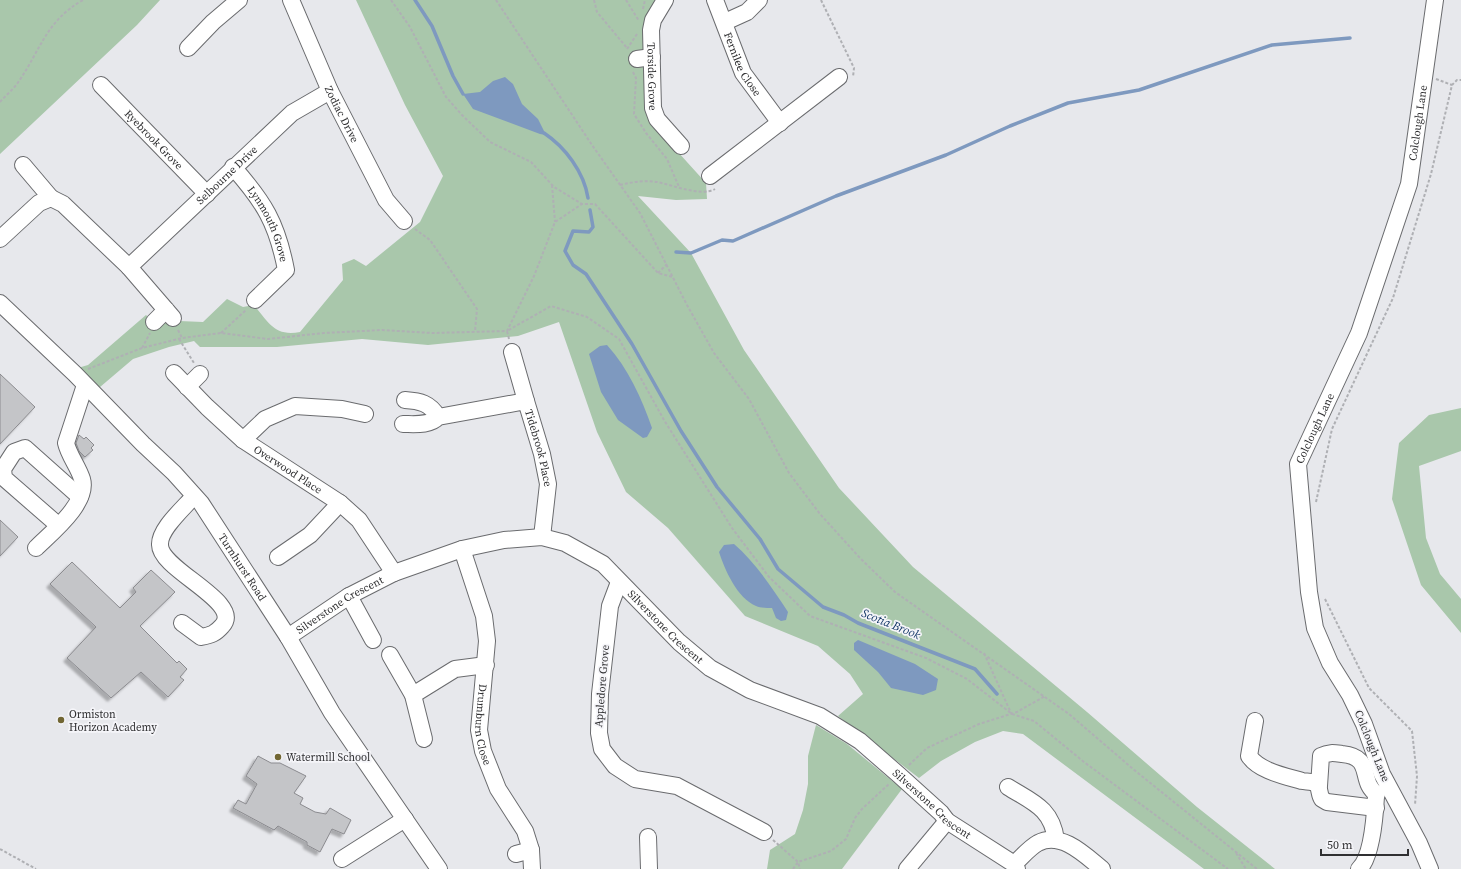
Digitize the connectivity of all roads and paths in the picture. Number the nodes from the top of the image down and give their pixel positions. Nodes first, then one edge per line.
1 (83, 0) edge
2 (239, 0) edge
3 (291, 0) edge
4 (391, 0) edge
5 (496, 0) edge
6 (594, 0) edge
7 (626, 0) edge
8 (665, 0) edge
9 (715, 0) edge
10 (759, 0) edge
11 (1434, 0) edge
12 (639, 21) dead end
13 (725, 22) junction
14 (188, 48) dead end
15 (639, 54) junction
16 (839, 77) dead end
17 (1461, 80) edge
18 (102, 85) dead end
19 (330, 91) junction
20 (636, 101) dead end
21 (0, 102) edge
22 (780, 123) junction
23 (681, 146) dead end
24 (22, 165) dead end
25 (233, 167) junction
26 (710, 176) dead end
27 (552, 185) junction
28 (679, 187) dead end
29 (207, 194) junction
30 (51, 198) junction
31 (582, 204) junction
32 (404, 221) joint
33 (555, 222) junction
34 (0, 239) edge
35 (667, 264) junction
36 (130, 267) junction
37 (658, 273) junction
38 (673, 277) junction
39 (255, 300) joint
40 (0, 302) edge
41 (154, 322) dead end
42 (507, 331) junction
43 (475, 332) junction
44 (220, 333) junction
45 (179, 338) junction
46 (512, 352) joint
47 (174, 373) dead end
48 (200, 374) joint
49 (80, 379) junction
50 (186, 386) junction
51 (405, 400) dead end
52 (526, 401) junction
53 (365, 414) dead end
54 (438, 417) junction
55 (403, 424) dead end
56 (244, 440) junction
57 (194, 496) junction
58 (80, 497) junction
59 (340, 503) junction
60 (1314, 509) dead end
61 (58, 525) junction
62 (542, 537) junction
63 (36, 548) dead end
64 (283, 549) dead end
65 (462, 549) junction
66 (394, 573) junction
67 (619, 582) junction
68 (1322, 593) dead end
69 (349, 596) junction
70 (182, 623) dead end
71 (288, 637) junction
72 (373, 640) dead end
73 (984, 652) junction
74 (390, 655) dead end
75 (486, 665) junction
76 (413, 695) junction
77 (1045, 696) junction
78 (1012, 714) junction
79 (1255, 721) dead end
80 (424, 739) dead end
81 (1382, 774) junction
82 (899, 775) junction
83 (1319, 786) junction
84 (1008, 787) dead end
85 (1376, 801) junction
86 (1414, 806) dead end
87 (405, 819) junction
88 (947, 821) junction
89 (764, 832) joint
90 (648, 837) dead end
91 (1056, 840) junction
92 (0, 849) edge
93 (531, 850) junction
94 (1235, 851) junction
95 (516, 854) dead end
96 (342, 859) dead end
97 (798, 862) junction
98 (1016, 866) edge
99 (36, 869) edge
100 (439, 869) edge
101 (532, 869) edge
102 (649, 869) edge
103 (794, 869) edge
104 (800, 869) edge
105 (907, 869) edge
106 (1102, 869) edge
107 (1228, 869) edge
108 (1246, 869) edge
109 (1257, 869) edge
110 (1359, 869) edge
111 (1430, 869) edge

1 - 21 path
2 - 14 street
3 - 19 street, Zodiac Drive
4 - 27 path
5 - 35 path
6 - 15 path
7 - 12 path
8 - 15 street, Torside Grove
9 - 13 street, Fernilee Close
10 - 13 street
11 - 81 street, Colclough Lane
13 - 22 street, Fernilee Close
15 - 23 street, Torside Grove
16 - 22 street
17 - 60 path
18 - 29 street, Ryebrook Grove
19 - 25 street, Selbourne Drive
19 - 32 street, Zodiac Drive
20 - 28 path
22 - 26 street
24 - 30 street
25 - 29 street, Selbourne Drive
25 - 39 street, Lynmouth Grove
27 - 31 path
27 - 33 path
29 - 36 street, Selbourne Drive
30 - 34 street
30 - 36 street
31 - 33 path
31 - 37 path
32 - 43 path
33 - 42 path
35 - 37 path
35 - 38 path
36 - 41 street
37 - 38 path
38 - 73 path
39 - 44 path
40 - 49 street, Turnhurst Road
42 - 43 path
42 - 46 path
42 - 78 path
43 - 44 path
44 - 45 path
45 - 48 path
45 - 49 path
46 - 52 street
47 - 50 street, Overwood Place
48 - 50 street
49 - 57 street, Turnhurst Road
49 - 58 street
50 - 56 street, Overwood Place
51 - 54 street
52 - 54 street, Tidebrook Place
52 - 62 street, Tidebrook Place
53 - 56 street
54 - 55 street, Tidebrook Place
56 - 59 street, Overwood Place
57 - 70 street
57 - 71 street, Turnhurst Road
58 - 61 street
58 - 61 street
59 - 64 street
59 - 66 street, Overwood Place
61 - 63 street
62 - 65 street, Silverstone Crescent
62 - 67 street, Silverstone Crescent
65 - 66 street, Silverstone Crescent
65 - 75 street, Drumburn Close
66 - 69 street, Silverstone Crescent
67 - 82 street, Silverstone Crescent
67 - 89 street, Appledore Grove
68 - 86 path
69 - 71 street, Silverstone Crescent
69 - 72 street
71 - 87 street, Turnhurst Road
73 - 77 path
73 - 78 path
74 - 76 street
75 - 76 street
75 - 93 street, Drumburn Close
76 - 80 street
77 - 78 path
77 - 94 path
78 - 82 path
78 - 107 path
79 - 83 street
81 - 85 street
81 - 111 street, Colclough Lane
82 - 88 street, Silverstone Crescent
82 - 97 path
83 - 85 street
83 - 85 street
84 - 91 street
85 - 110 street
87 - 96 street
87 - 100 street, Turnhurst Road
88 - 98 street, Silverstone Crescent
88 - 105 street
89 - 97 path
90 - 102 street
91 - 98 street
91 - 106 street
92 - 99 path
93 - 95 street
93 - 101 street, Drumburn Close
94 - 108 path
94 - 109 path
97 - 103 path
97 - 104 path

